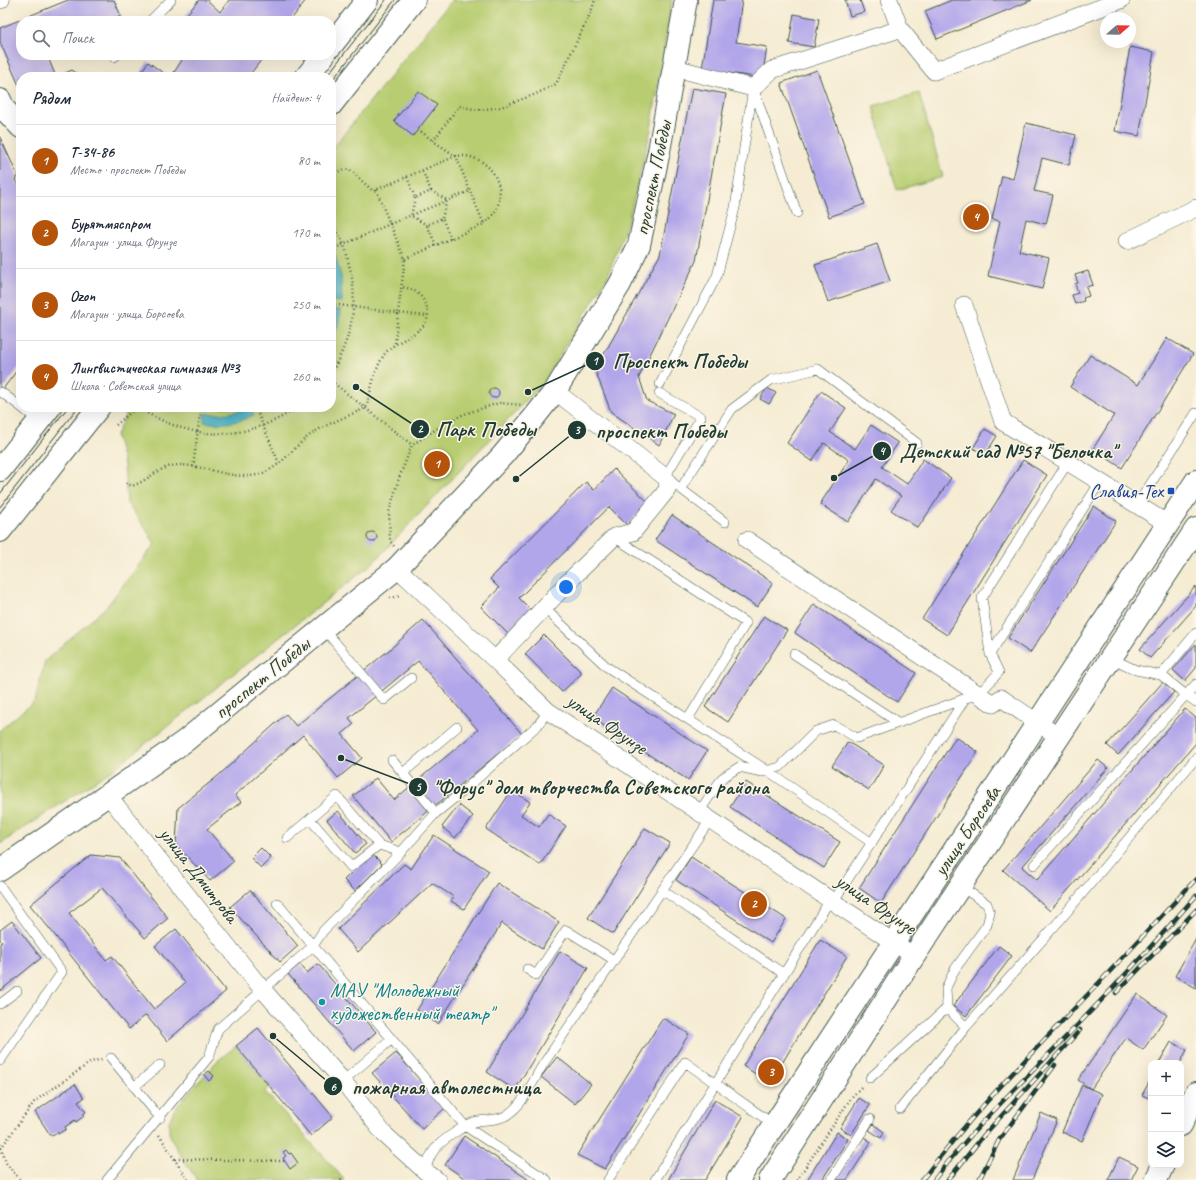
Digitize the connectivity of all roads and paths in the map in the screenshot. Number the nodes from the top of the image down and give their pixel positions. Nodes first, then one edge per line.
1 (171, 0) edge
2 (367, 0) edge
3 (414, 0) edge
4 (596, 0) edge
5 (686, 0) edge
6 (889, 0) edge
7 (1121, 0) edge
8 (155, 16) edge
9 (900, 29) junction
10 (336, 40) edge
11 (320, 60) edge
12 (675, 68) junction
13 (310, 72) edge
14 (753, 88) junction
15 (336, 98) edge
16 (0, 100) edge
17 (16, 122) edge
18 (418, 129) dead end
19 (433, 141) junction
20 (456, 156) junction
21 (422, 170) junction
22 (336, 172) edge
23 (407, 177) junction
24 (376, 189) junction
25 (431, 191) junction
26 (470, 191) junction
27 (415, 198) junction
28 (447, 200) junction
29 (1196, 208) edge
30 (797, 214) dead end
31 (411, 216) junction
32 (442, 218) junction
33 (390, 224) junction
34 (484, 224) junction
35 (427, 225) junction
36 (336, 230) edge
37 (451, 239) junction
38 (1127, 242) dead end
39 (344, 244) junction
40 (436, 245) junction
41 (336, 248) edge
42 (405, 259) junction
43 (402, 287) junction
44 (336, 305) edge
45 (964, 305) dead end
46 (354, 307) junction
47 (398, 313) junction
48 (427, 316) junction
49 (395, 344) junction
50 (336, 364) edge
51 (336, 385) edge
52 (555, 391) junction
53 (1, 392) edge
54 (16, 403) edge
55 (521, 404) dead end
56 (366, 408) junction
57 (95, 412) edge
58 (131, 412) edge
59 (145, 412) edge
60 (200, 412) edge
61 (257, 412) edge
62 (291, 412) edge
63 (1196, 413) edge
64 (45, 414) edge
65 (116, 425) dead end
66 (263, 426) junction
67 (198, 433) junction
68 (917, 443) dead end
69 (412, 445) junction
70 (279, 462) junction
71 (1068, 462) junction
72 (193, 467) junction
73 (0, 470) edge
74 (665, 477) junction
75 (1196, 481) edge
76 (1100, 482) junction
77 (126, 483) dead end
78 (681, 488) junction
79 (1137, 505) junction
80 (726, 522) dead end
81 (1168, 524) junction
82 (1196, 529) edge
83 (0, 531) edge
84 (614, 537) junction
85 (747, 540) dead end
86 (390, 541) dead end
87 (397, 568) junction
88 (401, 596) dead end
89 (385, 599) dead end
90 (544, 608) junction
91 (323, 628) junction
92 (1196, 633) edge
93 (794, 654) dead end
94 (990, 654) junction
95 (1111, 658) junction
96 (495, 660) junction
97 (1161, 675) junction
98 (411, 678) dead end
99 (1196, 684) edge
100 (1186, 695) junction
101 (972, 696) junction
102 (1196, 702) edge
103 (548, 711) junction
104 (688, 719) junction
105 (899, 723) junction
106 (1038, 724) junction
107 (458, 727) dead end
108 (1059, 737) junction
109 (1196, 758) edge
110 (392, 760) dead end
111 (768, 771) junction
112 (403, 773) junction
113 (107, 794) junction
114 (436, 813) junction
115 (704, 816) junction
116 (310, 819) junction
117 (287, 838) dead end
118 (872, 843) junction
119 (379, 845) junction
120 (400, 852) junction
121 (1034, 865) dead end
122 (0, 870) edge
123 (0, 886) edge
124 (960, 886) junction
125 (662, 890) junction
126 (3, 896) edge
127 (832, 901) junction
128 (278, 903) dead end
129 (893, 942) junction
130 (313, 946) junction
131 (914, 956) junction
132 (614, 960) junction
133 (527, 969) dead end
134 (784, 974) junction
135 (260, 986) junction
136 (17, 991) dead end
137 (0, 1004) edge
138 (947, 1008) junction
139 (966, 1027) junction
140 (392, 1039) junction
141 (111, 1058) joint
142 (0, 1061) edge
143 (160, 1065) dead end
144 (870, 1078) joint
145 (343, 1081) junction
146 (716, 1083) junction
147 (134, 1087) junction
148 (1196, 1093) edge
149 (900, 1109) dead end
150 (160, 1118) junction
151 (870, 1119) dead end
152 (1184, 1119) edge
153 (773, 1124) junction
154 (153, 1126) junction
155 (465, 1126) junction
156 (0, 1144) edge
157 (1, 1148) junction
158 (174, 1159) junction
159 (284, 1161) dead end
160 (1162, 1168) edge
161 (431, 1176) edge
162 (20, 1180) edge
163 (107, 1180) edge
164 (188, 1180) edge
165 (548, 1180) edge
166 (608, 1180) edge
167 (655, 1180) edge
168 (738, 1180) edge
169 (770, 1180) edge
170 (797, 1180) edge
171 (831, 1180) edge
172 (1156, 1180) edge

1 - 8 lane
2 - 10 main road
3 - 15 main road
4 - 19 path
5 - 12 main road, проспект Победы
6 - 9 street
7 - 9 street
9 - 14 street
11 - 13 main road
12 - 14 street
12 - 52 main road, проспект Победы
14 - 30 lane
14 - 74 lane
16 - 17 main road
18 - 19 path
19 - 20 path
20 - 21 path
20 - 26 path
20 - 34 path
21 - 23 path
21 - 25 path
22 - 24 path
23 - 24 path
23 - 27 path
24 - 33 path
25 - 27 path
25 - 28 path
26 - 28 path
26 - 34 path
27 - 31 path
28 - 31 path
28 - 32 path
29 - 38 street
31 - 33 path
31 - 35 path
32 - 35 path
32 - 37 path
33 - 39 path
33 - 42 path
34 - 37 path
35 - 40 path
36 - 39 path
37 - 40 path
39 - 41 path
39 - 46 path
40 - 42 path
42 - 43 path
43 - 47 path
43 - 48 path
44 - 46 path
45 - 71 street
46 - 47 path
46 - 50 path
47 - 48 path
47 - 49 path
48 - 49 path
49 - 56 path
51 - 56 path
52 - 74 street
52 - 87 main road, проспект Победы
53 - 54 lane
55 - 69 path
56 - 69 path
56 - 70 path
57 - 83 main road
58 - 65 path
59 - 67 path
60 - 67 path
61 - 66 path
62 - 66 path
63 - 79 lane
64 - 73 main road
66 - 67 path
66 - 70 path
67 - 72 path
68 - 78 lane
69 - 86 path
70 - 72 path
71 - 76 street
71 - 94 lane
72 - 77 path
74 - 78 lane
74 - 84 street
75 - 81 main road, улица Борсоева
76 - 79 street
76 - 94 lane
78 - 80 lane
79 - 81 street
81 - 106 main road, улица Борсоева
82 - 95 main road, улица Борсоева
84 - 90 street
84 - 104 lane
85 - 101 street
87 - 91 main road, проспект Победы
87 - 96 street, улица Фрунзе
88 - 89 path
90 - 96 street
90 - 104 lane
91 - 98 lane
91 - 113 main road, проспект Победы
92 - 97 lane
93 - 105 lane
94 - 101 lane
95 - 97 lane
95 - 108 main road, улица Борсоева
96 - 103 street, улица Фрунзе
97 - 100 lane
99 - 100 lane
100 - 102 lane
100 - 121 lane
101 - 105 lane
101 - 106 street
101 - 118 lane
103 - 114 lane
103 - 115 street, улица Фрунзе
104 - 111 lane
105 - 111 lane
106 - 108 street
106 - 129 main road, улица Борсоева
107 - 112 lane
108 - 124 main road, улица Борсоева
109 - 139 lane
110 - 112 lane
111 - 115 lane
111 - 118 lane
112 - 114 lane
113 - 122 main road, проспект Победы
113 - 135 street, улица Дмитрова
114 - 120 lane
115 - 125 lane
115 - 127 street, улица Фрунзе
116 - 117 lane
116 - 119 lane
116 - 119 lane
118 - 127 lane
119 - 120 lane
120 - 130 lane
123 - 126 lane
124 - 131 main road, улица Борсоева
124 - 138 lane
125 - 132 lane
125 - 134 lane
126 - 142 lane
127 - 129 street, улица Фрунзе
127 - 134 lane
128 - 130 lane
129 - 131 street, улица Фрунзе
129 - 153 main road, улица Борсоева
130 - 135 lane
130 - 140 lane
131 - 169 main road, улица Борсоева
132 - 133 lane
132 - 155 lane
134 - 146 lane
135 - 145 street, улица Дмитрова
135 - 150 lane
136 - 137 lane
138 - 139 lane
138 - 144 lane
139 - 149 lane
140 - 145 lane
140 - 155 lane
141 - 147 lane
141 - 157 path
143 - 147 lane
144 - 170 path
145 - 161 street, улица Дмитрова
146 - 153 lane
146 - 166 lane
146 - 167 lane
147 - 150 lane
148 - 152 main road
150 - 154 lane
151 - 171 lane
153 - 168 main road, улица Борсоева
154 - 158 path
154 - 163 lane
155 - 161 lane
155 - 165 lane
156 - 157 path
157 - 162 path
158 - 159 path
158 - 164 path
160 - 172 main road

